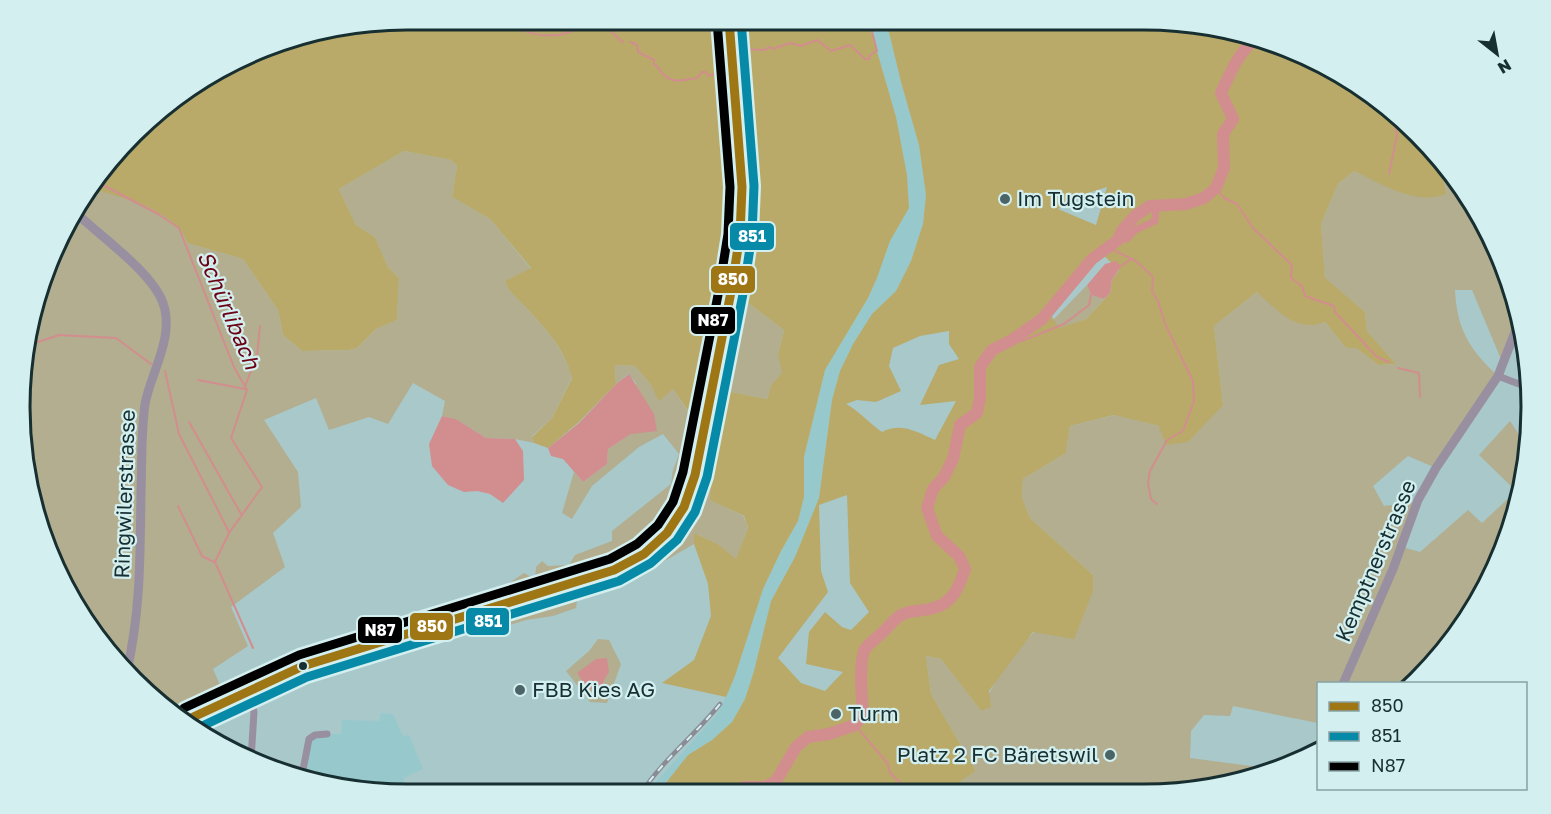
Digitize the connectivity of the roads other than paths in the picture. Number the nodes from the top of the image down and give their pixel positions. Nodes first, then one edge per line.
1 (730, 30) edge
2 (81, 218) edge
3 (1514, 334) edge
4 (1498, 376) junction
5 (1520, 384) edge
6 (129, 662) edge
7 (1344, 682) edge
8 (248, 690) junction
9 (193, 717) edge
10 (327, 734) dead end
11 (252, 750) edge
12 (303, 770) edge

1 - 8 main road
2 - 6 street, Ringwilerstrasse
3 - 4 street, Kemptnerstrasse
4 - 5 street
4 - 7 street, Kemptnerstrasse
8 - 9 main road
8 - 11 street
10 - 12 street

